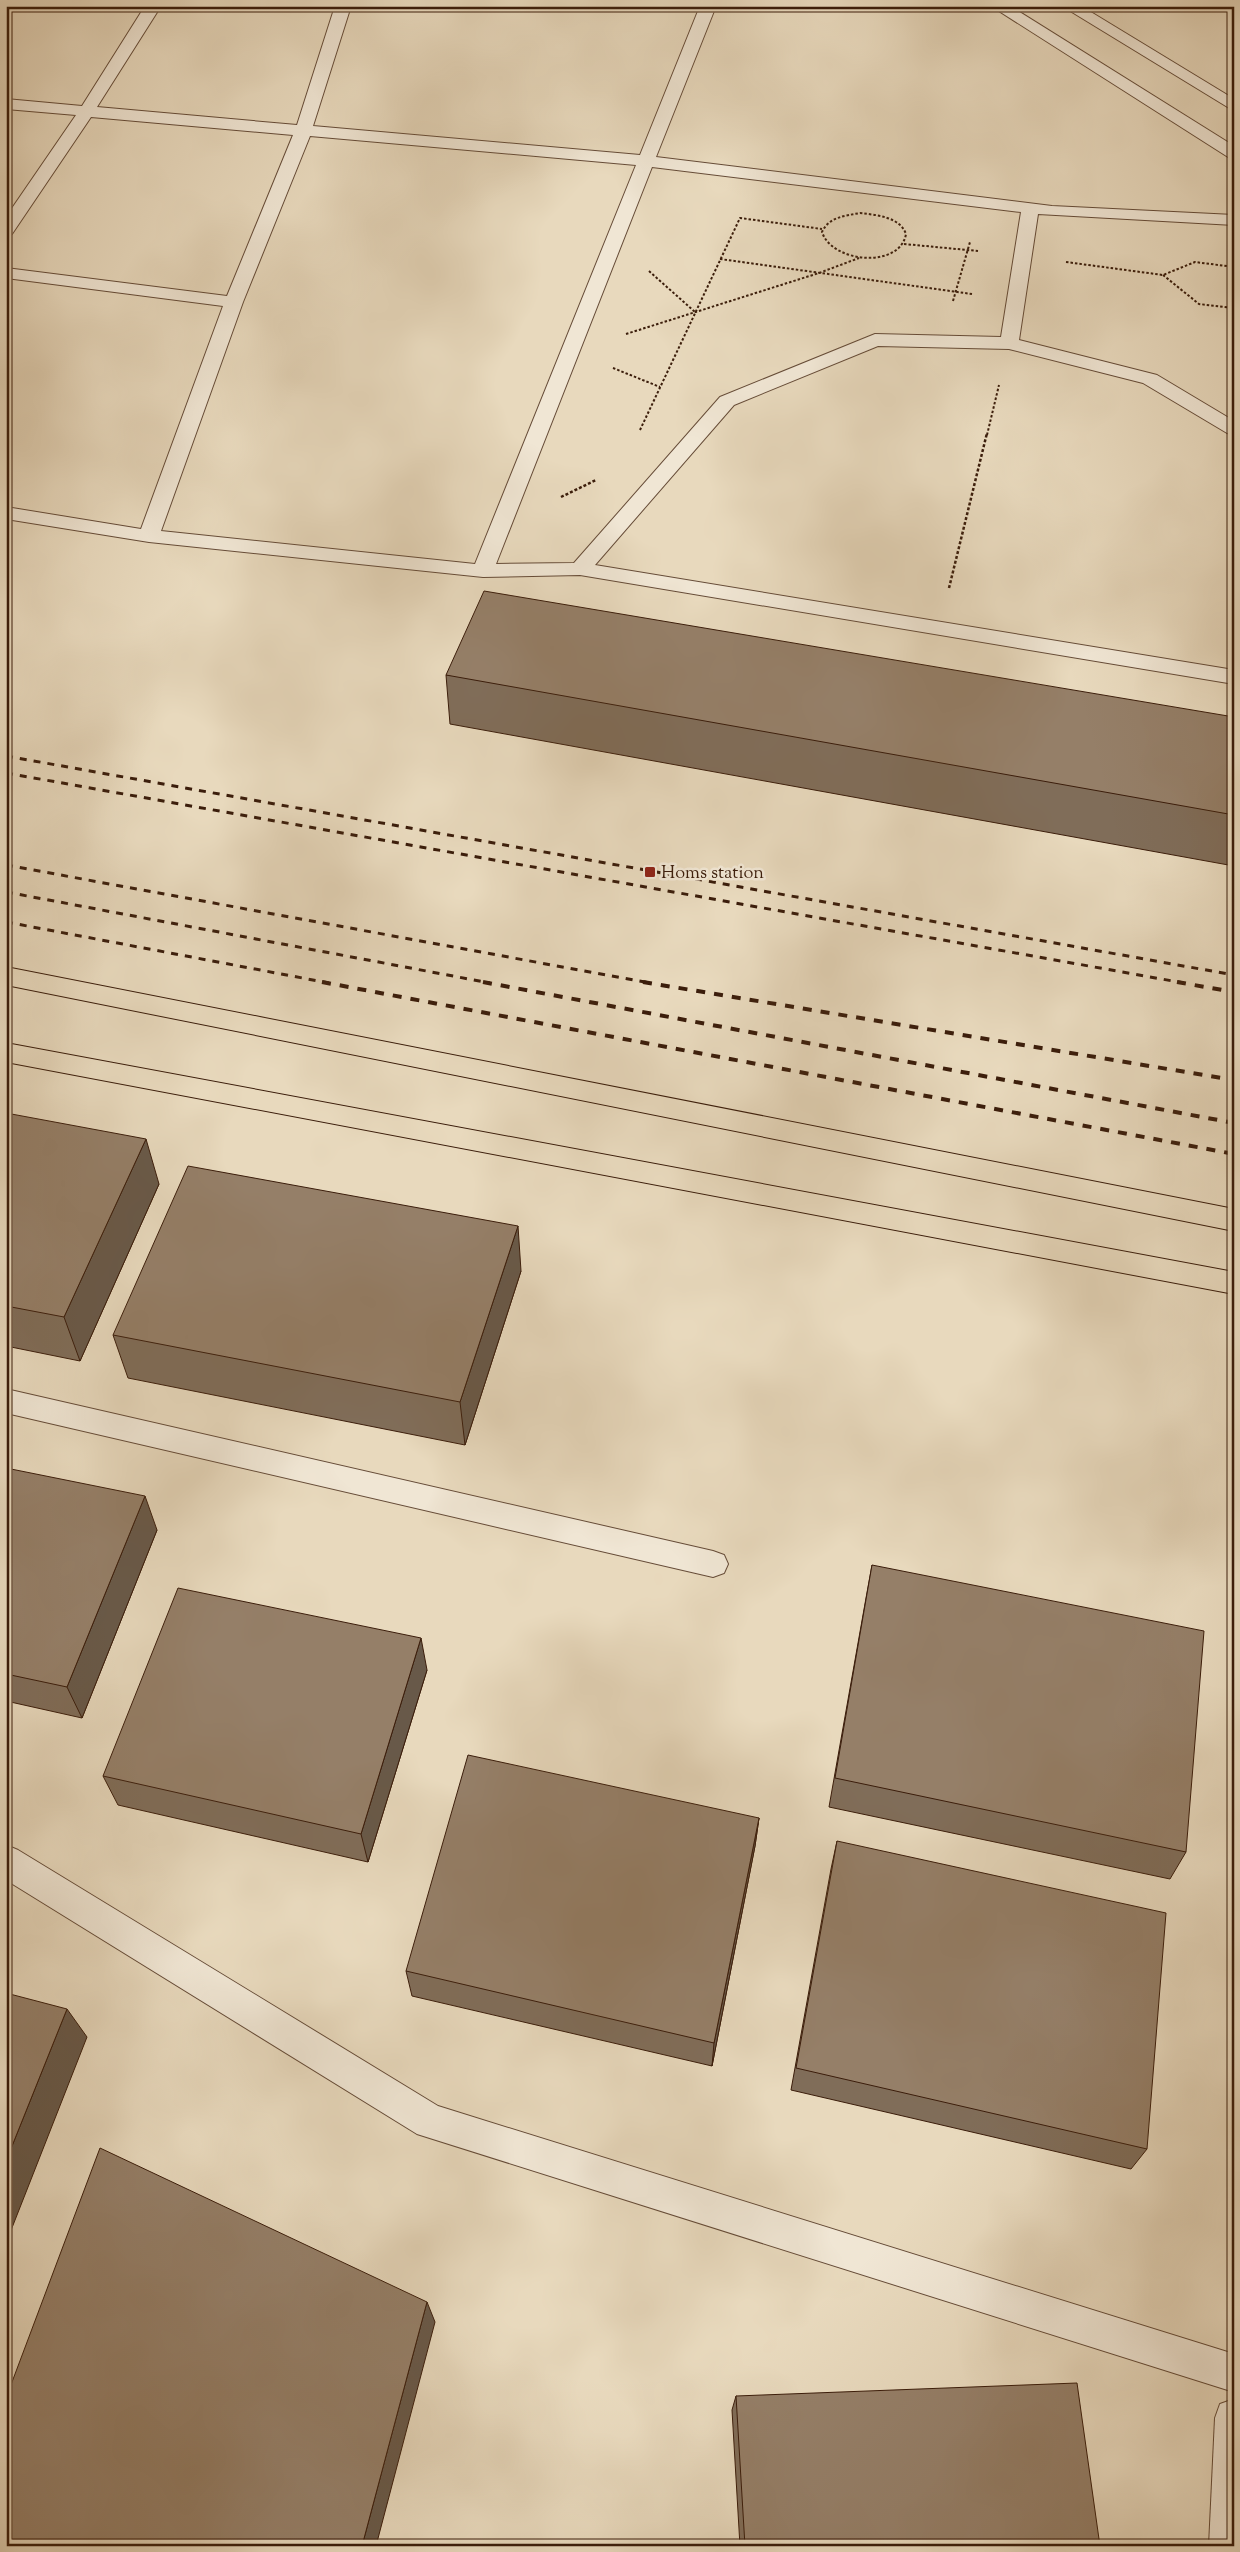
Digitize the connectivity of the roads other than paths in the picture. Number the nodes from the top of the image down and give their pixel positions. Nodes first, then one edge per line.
1 (153, 6) edge
2 (343, 6) edge
3 (708, 6) edge
4 (999, 6) edge
5 (1070, 6) edge
6 (1086, 10) edge
7 (1069, 52) junction
8 (6, 104) edge
9 (1234, 106) edge
10 (86, 112) junction
11 (304, 130) junction
12 (1234, 153) edge
13 (646, 161) junction
14 (1030, 208) junction
15 (1234, 220) edge
16 (6, 230) edge
17 (6, 273) edge
18 (234, 302) junction
19 (1009, 344) junction
20 (1234, 429) edge
21 (6, 513) edge
22 (149, 536) junction
23 (580, 569) junction
24 (482, 571) junction
25 (1234, 677) edge
26 (6, 976) edge
27 (6, 1052) edge
28 (1234, 1220) edge
29 (1234, 1283) edge
30 (6, 1401) edge
31 (713, 1564) dead end
32 (6, 1861) edge
33 (1234, 2372) edge
34 (1234, 2418) edge
35 (1229, 2546) edge

1 - 10 street
2 - 11 street
3 - 13 street
4 - 7 street
5 - 6 street
6 - 7 street
6 - 9 street
7 - 12 street
8 - 10 street
10 - 11 street
10 - 16 street
11 - 13 street
11 - 18 street
13 - 14 street
13 - 24 street
14 - 15 street
14 - 19 street
17 - 18 street
18 - 22 street
19 - 20 street
19 - 23 street
21 - 22 street
22 - 24 street
23 - 24 street
23 - 25 street
26 - 28 main road
27 - 29 main road
30 - 31 street
32 - 33 street
34 - 35 street

